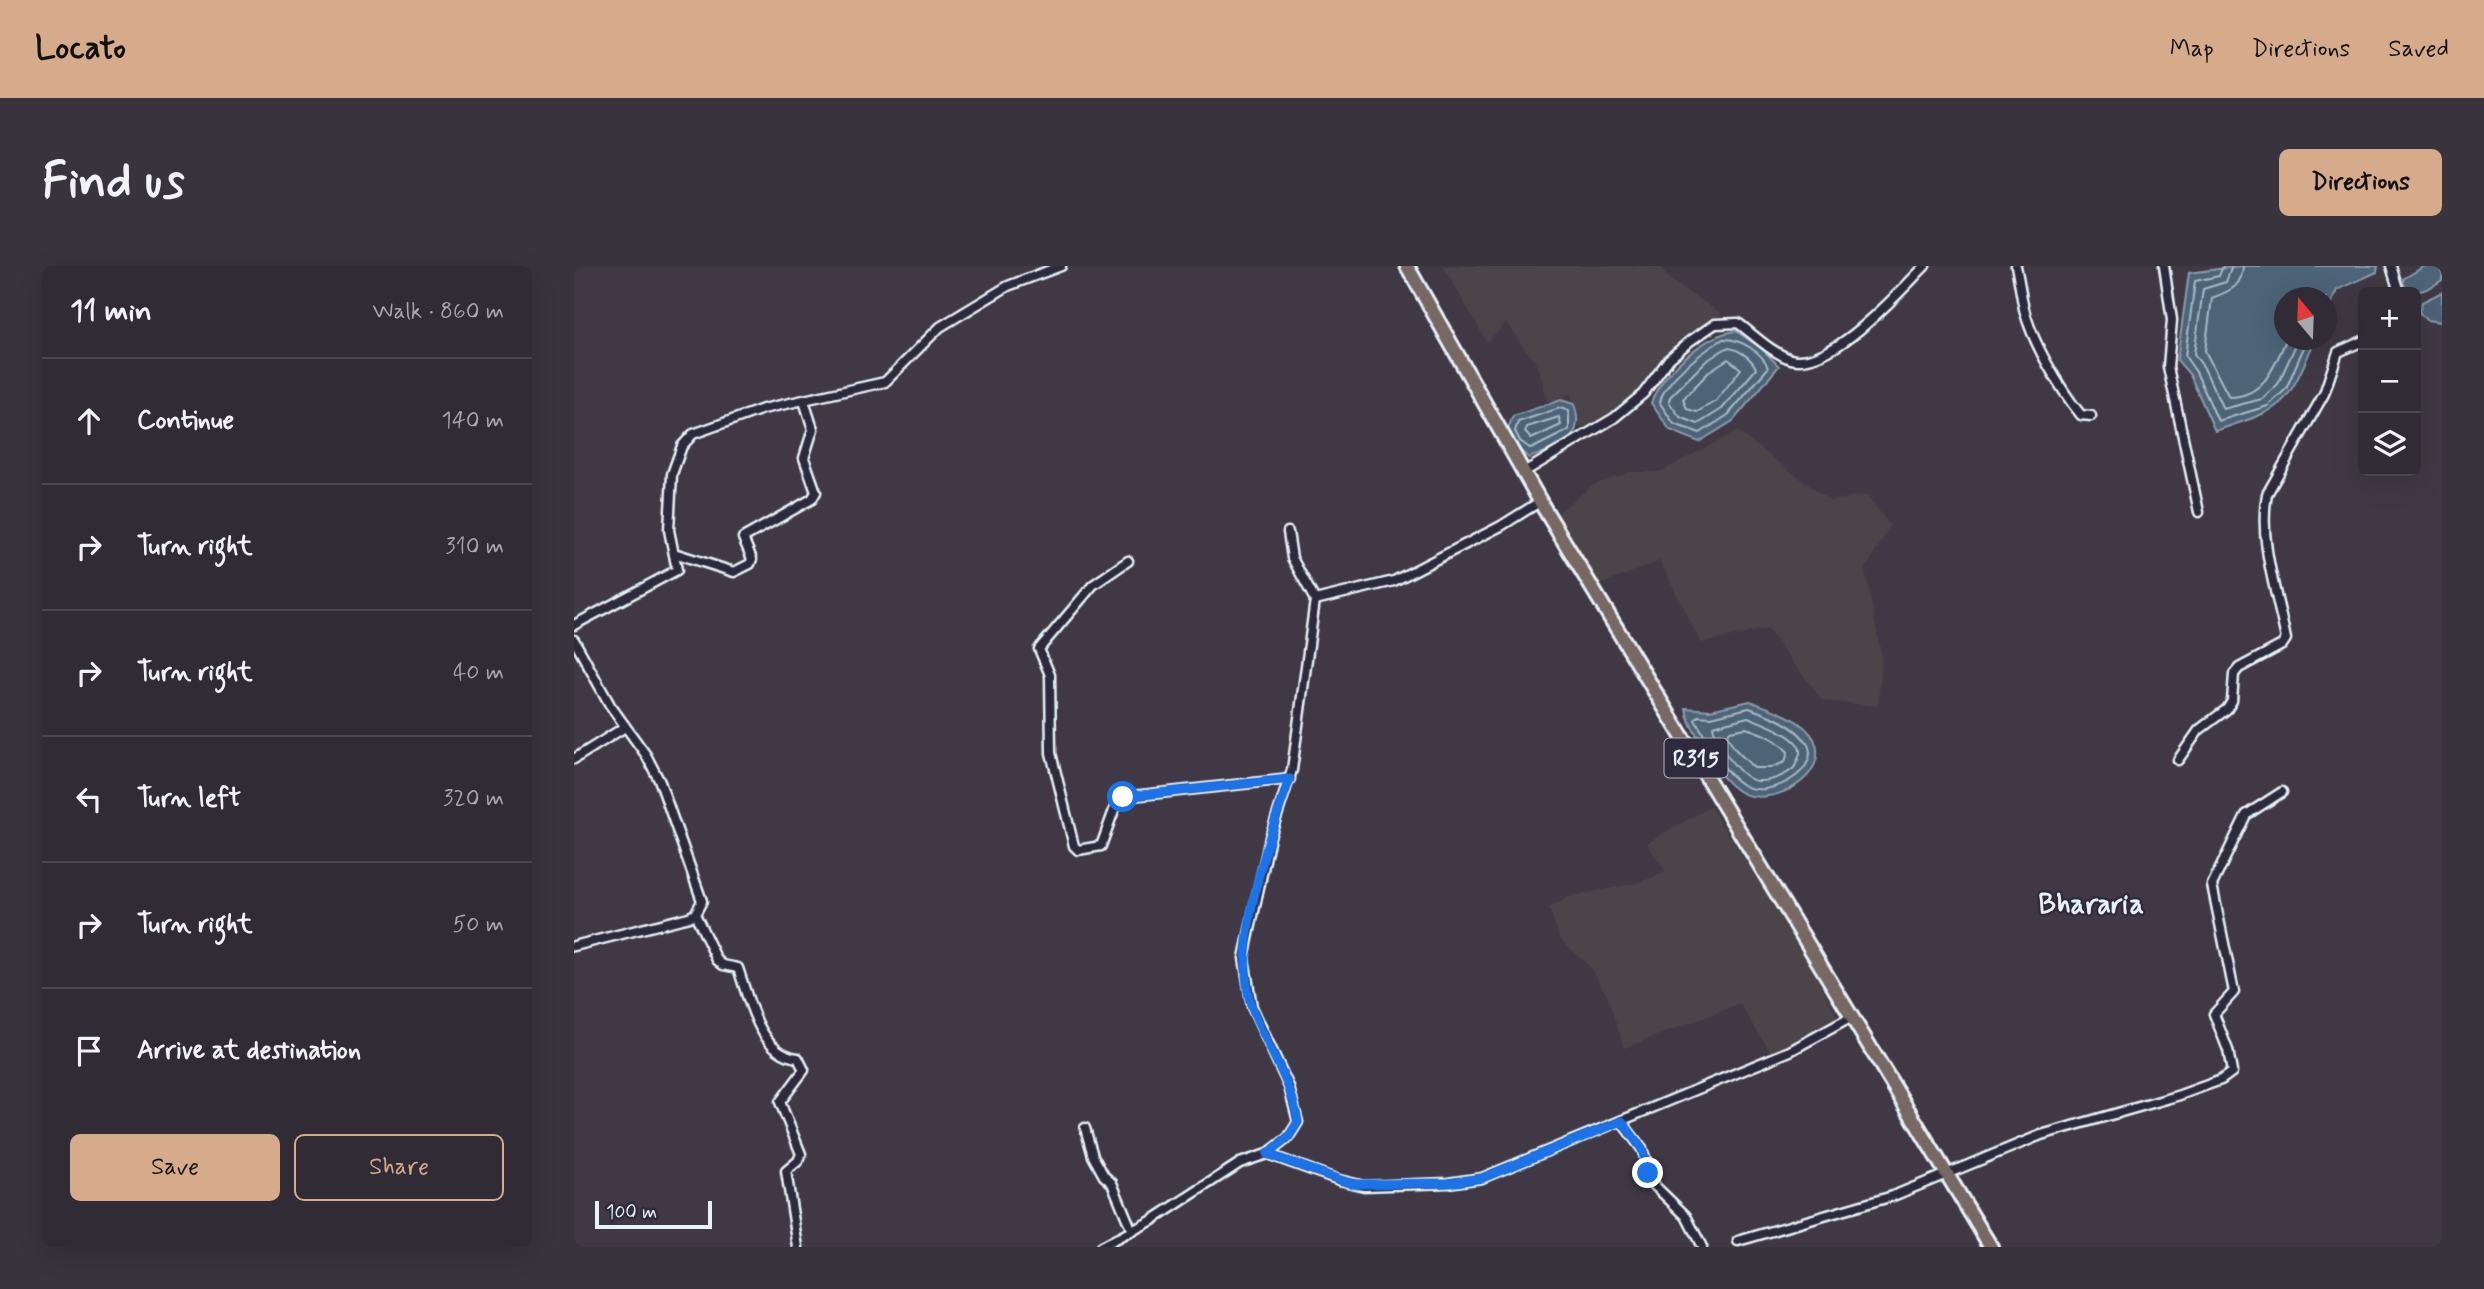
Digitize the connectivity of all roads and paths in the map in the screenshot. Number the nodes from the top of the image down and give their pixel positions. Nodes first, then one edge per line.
1 (1062, 266) edge
2 (1407, 266) edge
3 (1924, 266) edge
4 (2016, 266) edge
5 (2164, 266) edge
6 (2391, 266) edge
7 (2397, 287) edge
8 (2358, 343) edge
9 (804, 401) junction
10 (2091, 416) dead end
11 (1524, 472) junction
12 (1541, 501) junction
13 (2199, 512) dead end
14 (1288, 532) dead end
15 (677, 554) junction
16 (1128, 561) dead end
17 (1315, 600) junction
18 (574, 625) edge
19 (574, 640) edge
20 (625, 727) junction
21 (574, 759) edge
22 (2178, 760) dead end
23 (1290, 779) junction
24 (2282, 792) dead end
25 (695, 914) junction
26 (574, 946) edge
27 (1852, 1017) junction
28 (1622, 1121) junction
29 (1085, 1128) dead end
30 (1267, 1154) junction
31 (1947, 1175) junction
32 (1132, 1231) junction
33 (1738, 1241) dead end
34 (798, 1247) edge
35 (1101, 1247) edge
36 (1702, 1247) edge
37 (1992, 1247) edge

1 - 9 street
2 - 11 main road, R315
3 - 11 street
4 - 10 street
5 - 13 street
6 - 7 street
8 - 22 street
9 - 15 street
9 - 15 street
11 - 12 main road, R315
12 - 17 street
12 - 27 main road, R315
14 - 17 street
15 - 18 street
16 - 23 street
17 - 23 street
19 - 20 street
20 - 21 street
20 - 25 street
23 - 30 street
24 - 31 street
25 - 26 street
25 - 34 street
27 - 28 street
27 - 31 main road, R315
28 - 30 street
28 - 36 street
29 - 32 street
30 - 32 street
31 - 33 street
31 - 37 main road, R315
32 - 35 street

